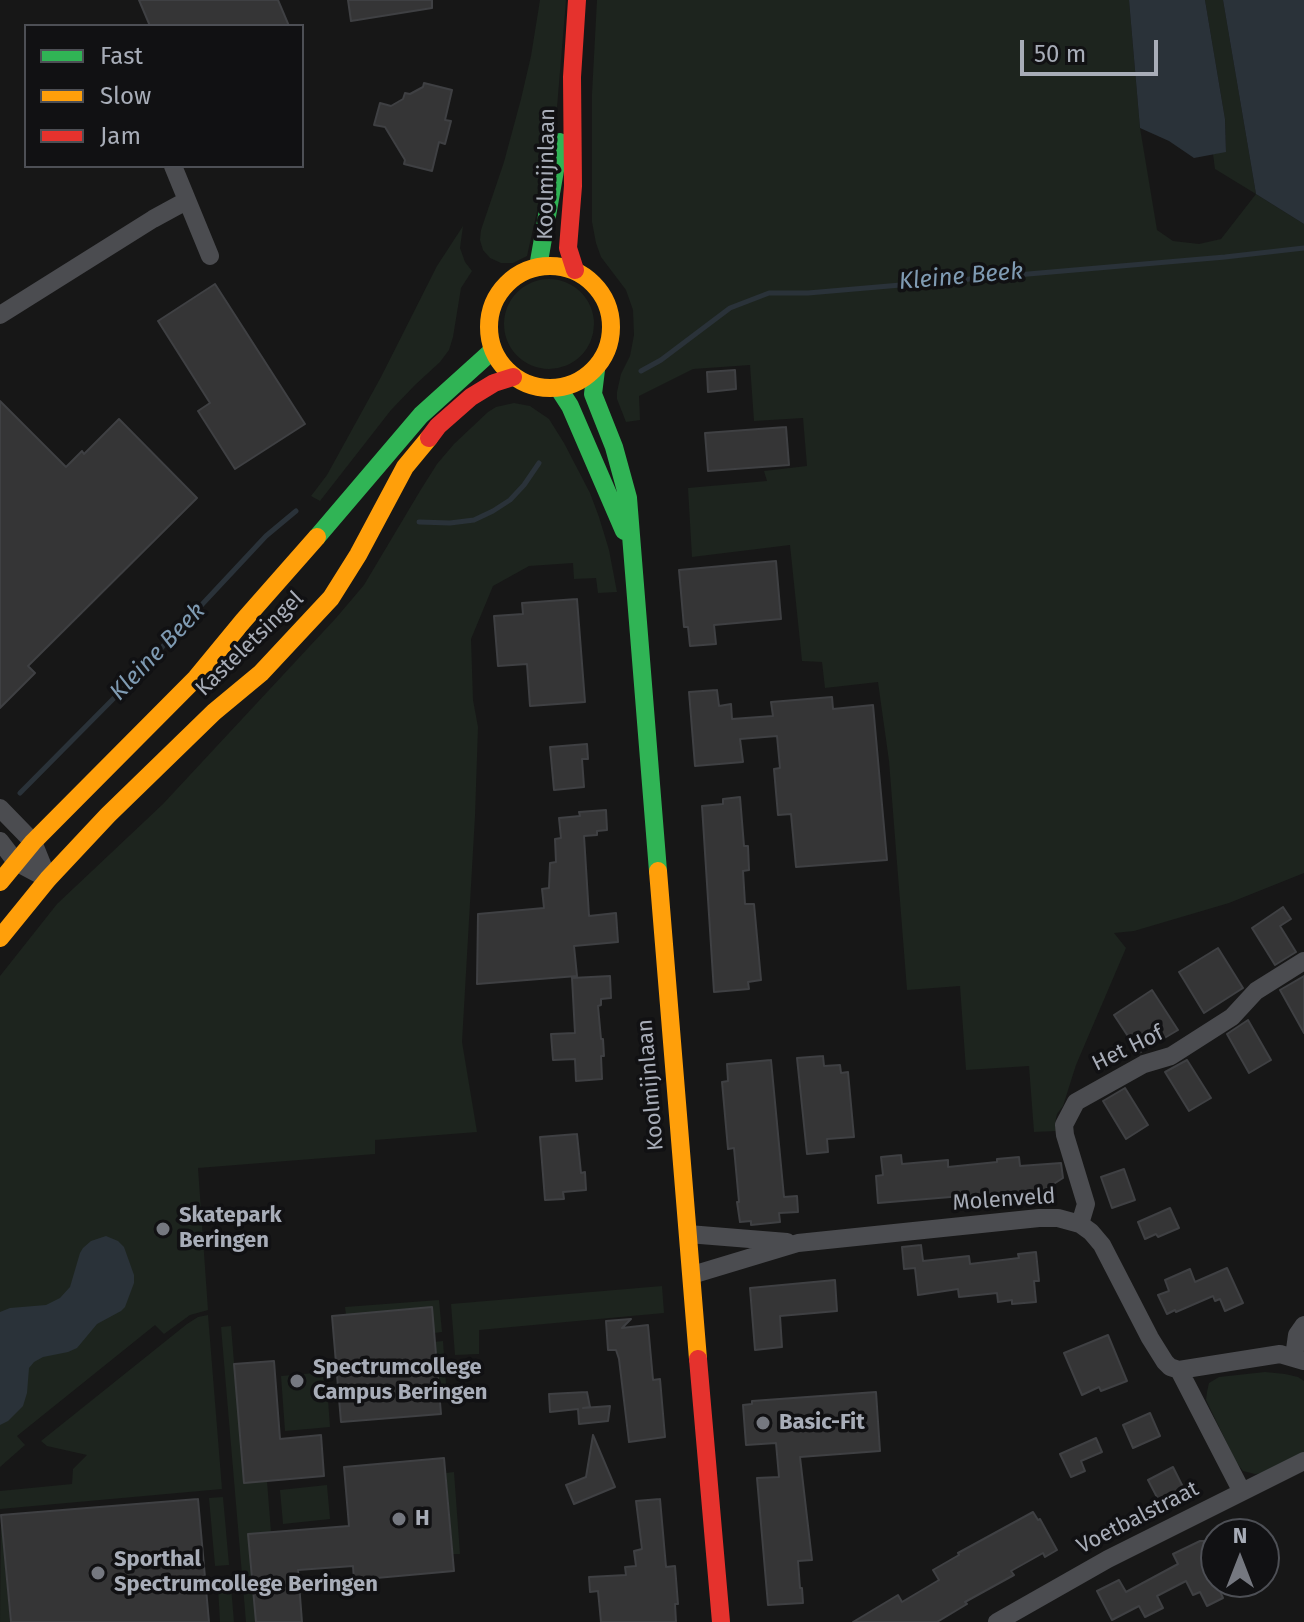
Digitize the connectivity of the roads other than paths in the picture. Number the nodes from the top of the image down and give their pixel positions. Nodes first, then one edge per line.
1 (577, 0) edge
2 (572, 77) junction
3 (174, 168) edge
4 (186, 201) junction
5 (210, 256) dead end
6 (538, 267) junction
7 (575, 270) junction
8 (0, 315) edge
9 (493, 350) junction
10 (596, 370) junction
11 (513, 377) junction
12 (559, 389) junction
13 (631, 544) junction
14 (0, 808) edge
15 (0, 841) edge
16 (33, 842) junction
17 (16, 862) junction
18 (48, 879) junction
19 (0, 882) edge
20 (0, 938) edge
21 (1304, 961) edge
22 (1080, 1224) junction
23 (688, 1234) junction
24 (798, 1243) junction
25 (692, 1275) junction
26 (1304, 1325) edge
27 (1299, 1359) edge
28 (1179, 1370) junction
29 (1304, 1461) edge
30 (1242, 1492) junction
31 (721, 1622) edge
32 (997, 1622) edge

1 - 2 main road, Koolmijnlaan
2 - 6 main road, Koolmijnlaan
2 - 7 main road, Koolmijnlaan
3 - 4 street
4 - 5 street
4 - 8 street
6 - 7 main road
6 - 9 main road
7 - 10 main road
9 - 11 main road
9 - 16 main road, Kasteletsingel
10 - 12 main road
10 - 13 main road, Koolmijnlaan
11 - 12 main road
11 - 18 main road, Kasteletsingel
12 - 13 main road, Koolmijnlaan
13 - 23 main road, Koolmijnlaan
14 - 16 street
15 - 17 street
16 - 17 main road, Kasteletsingel
16 - 18 street
17 - 18 street
17 - 19 main road, Kasteletsingel
18 - 20 main road, Kasteletsingel
21 - 22 street, Het Hof
22 - 24 street, Molenveld
22 - 28 street, Molenveld
23 - 24 street
23 - 25 main road, Koolmijnlaan
24 - 25 street
25 - 31 main road, Koolmijnlaan
26 - 27 street
27 - 28 street
28 - 30 street, Molenveld
29 - 30 street, Voetbalstraat
30 - 32 street, Voetbalstraat

